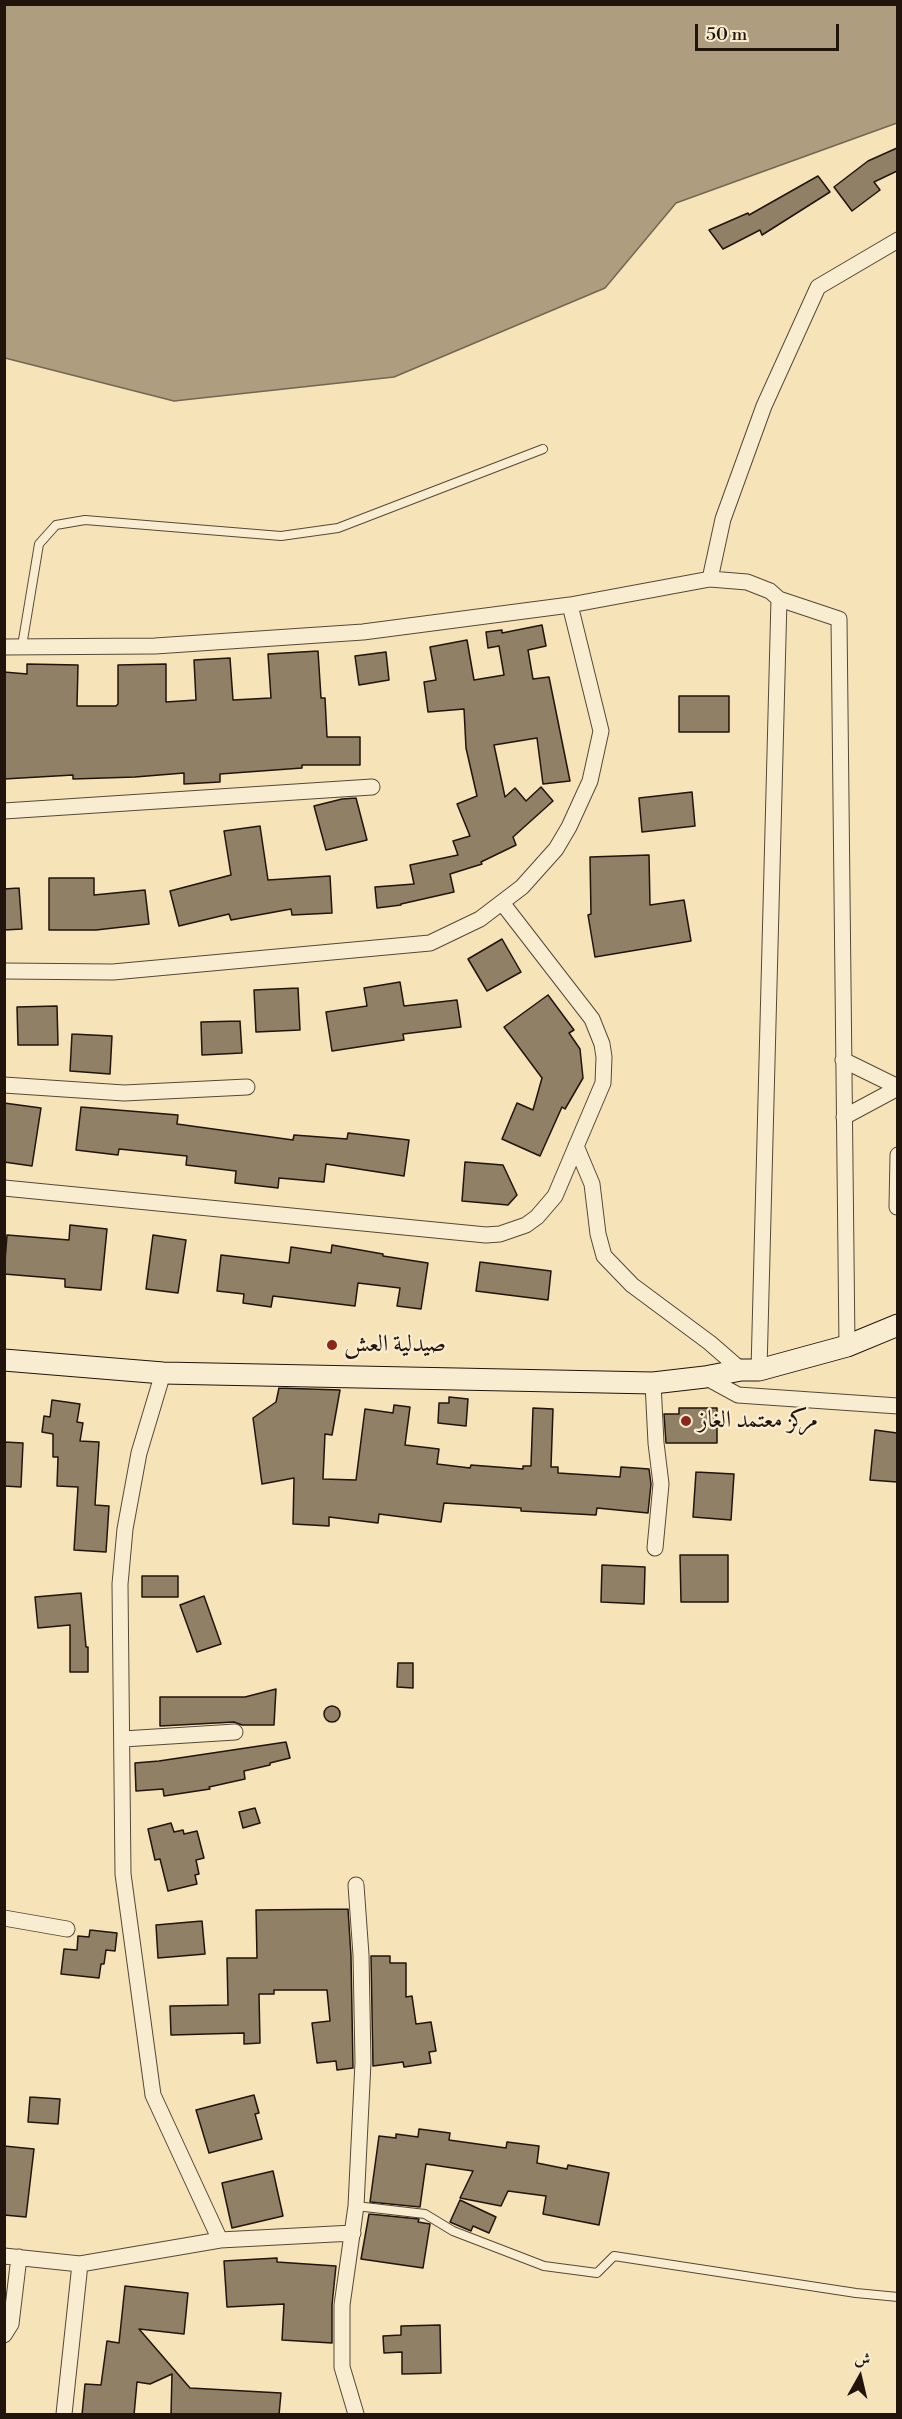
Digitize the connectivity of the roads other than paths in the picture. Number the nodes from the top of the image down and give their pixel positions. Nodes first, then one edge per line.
1 (897, 240) edge
2 (543, 448) dead end
3 (710, 579) junction
4 (779, 599) junction
5 (570, 605) junction
6 (22, 646) junction
7 (4, 647) edge
8 (372, 787) dead end
9 (4, 812) edge
10 (503, 904) junction
11 (4, 971) edge
12 (843, 1060) junction
13 (4, 1085) edge
14 (247, 1087) dead end
15 (897, 1088) edge
16 (844, 1117) junction
17 (576, 1146) junction
18 (897, 1155) edge
19 (4, 1188) edge
20 (897, 1207) edge
21 (897, 1325) edge
22 (847, 1346) junction
23 (4, 1360) edge
24 (750, 1370) junction
25 (163, 1372) junction
26 (705, 1377) junction
27 (653, 1383) junction
28 (897, 1406) edge
29 (655, 1548) dead end
30 (235, 1732) dead end
31 (123, 1739) junction
32 (356, 1885) dead end
33 (4, 1918) edge
34 (67, 1929) dead end
35 (356, 2206) junction
36 (353, 2233) junction
37 (220, 2240) junction
38 (12, 2257) edge
39 (80, 2264) junction
40 (897, 2297) edge
41 (4, 2335) edge
42 (64, 2415) edge
43 (356, 2415) edge

1 - 3 street
2 - 6 lane
3 - 4 street
3 - 5 street
4 - 12 street
4 - 24 street
5 - 6 street
5 - 10 street
6 - 7 street
8 - 9 street
10 - 11 street
10 - 17 street
12 - 15 street
12 - 16 street
13 - 14 street
15 - 16 street
16 - 22 street
17 - 19 street
17 - 24 street
18 - 20 street
21 - 22 main road
22 - 24 main road
23 - 25 main road
24 - 26 main road
25 - 27 main road
25 - 31 street
26 - 27 main road
26 - 28 street
27 - 29 street
30 - 31 street
31 - 37 street
32 - 35 street
33 - 34 street
35 - 36 street
35 - 40 lane
36 - 37 street
36 - 43 street
37 - 39 street
38 - 39 street
38 - 41 street
39 - 42 street

